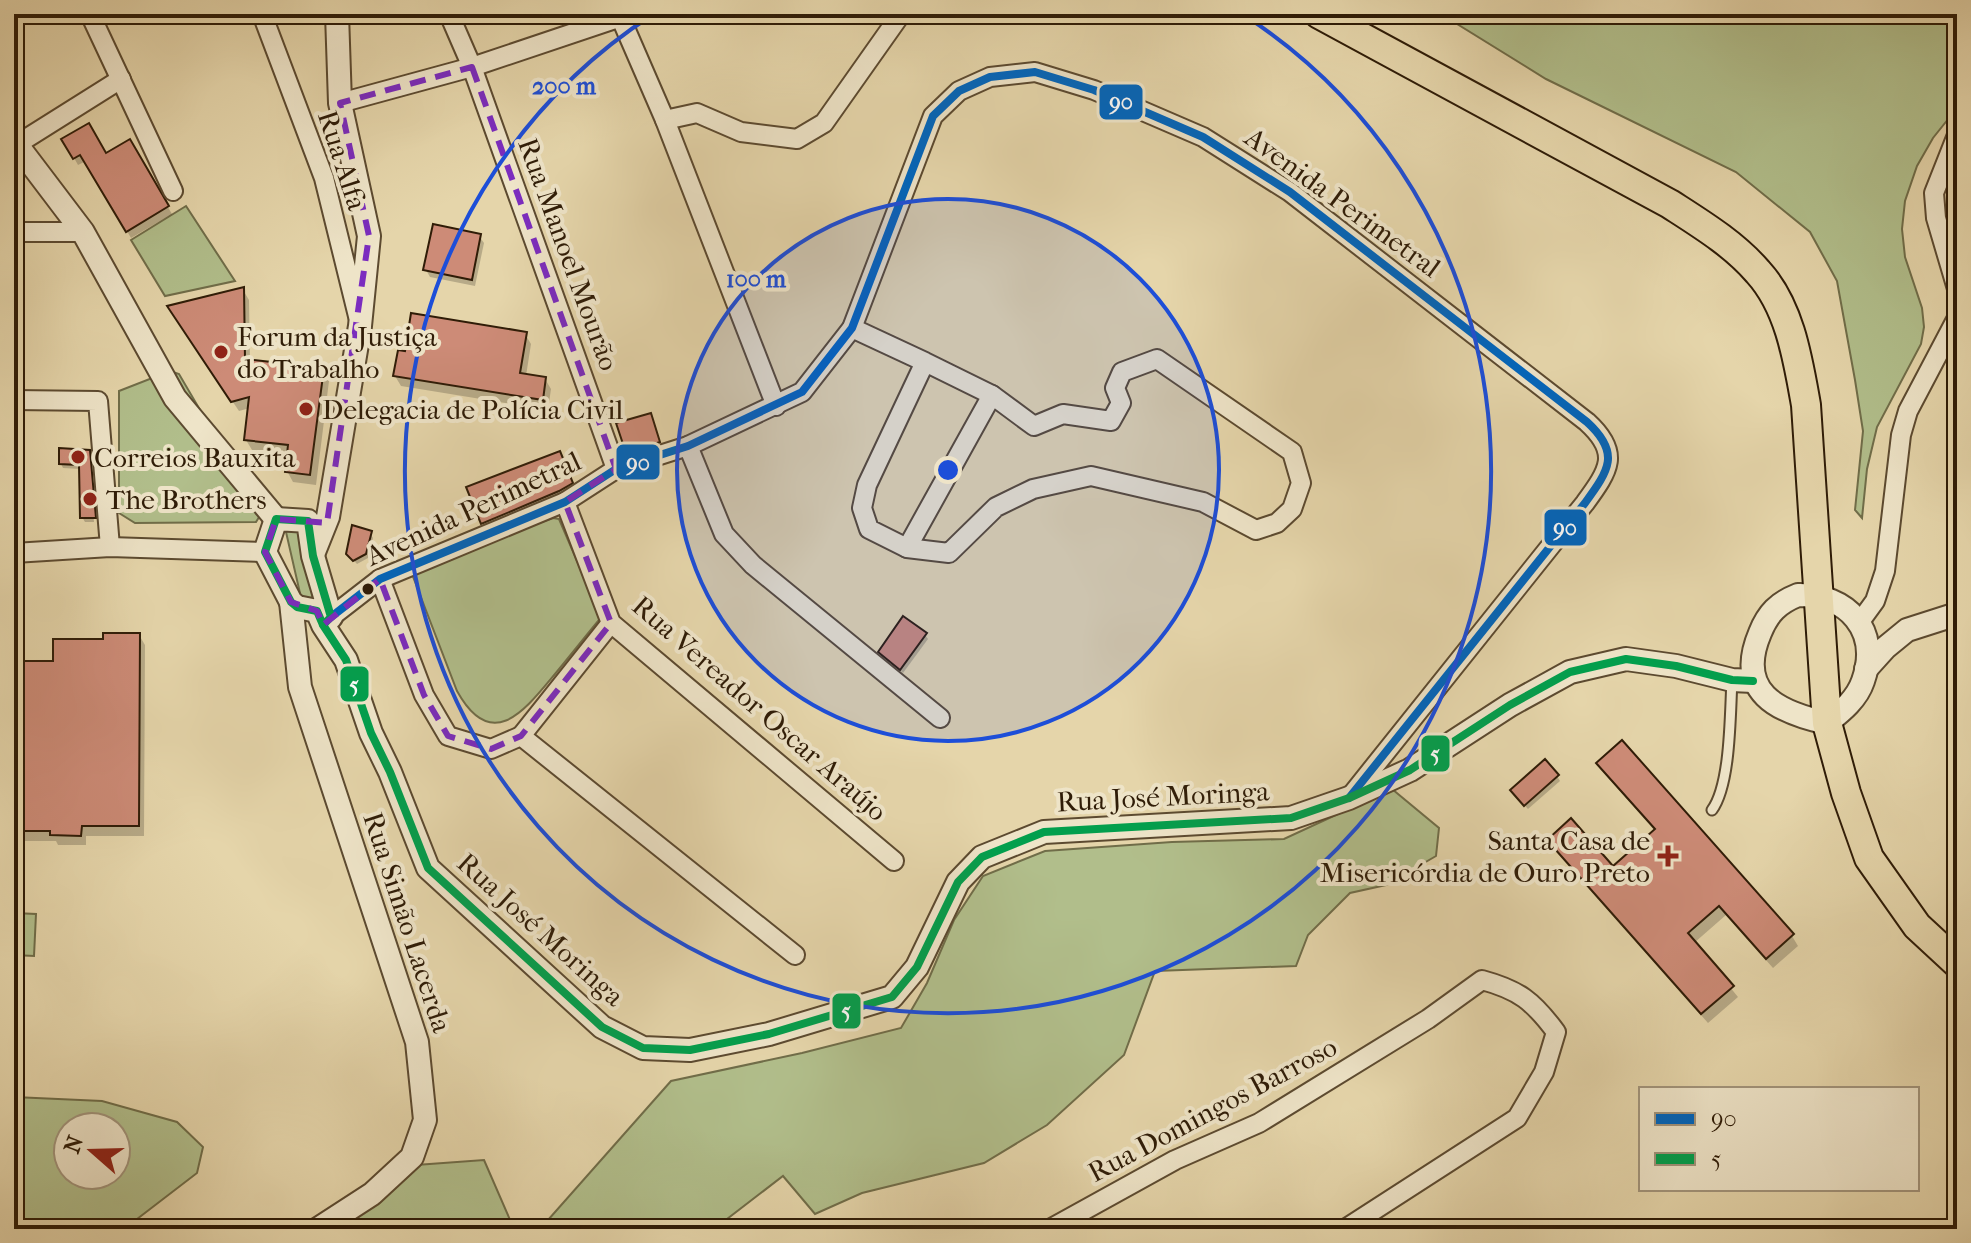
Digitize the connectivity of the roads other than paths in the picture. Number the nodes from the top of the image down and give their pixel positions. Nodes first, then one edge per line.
1 (90, 14) edge
2 (262, 14) edge
3 (337, 14) edge
4 (449, 14) edge
5 (901, 14) edge
6 (1319, 14) edge
7 (620, 16) edge
8 (472, 67) junction
9 (121, 79) junction
10 (340, 103) junction
11 (665, 120) junction
12 (1957, 135) edge
13 (15, 143) edge
14 (173, 191) dead end
15 (14, 232) edge
16 (83, 232) junction
17 (1957, 289) edge
18 (1957, 318) edge
19 (360, 326) junction
20 (852, 328) junction
21 (925, 362) junction
22 (992, 395) junction
23 (14, 400) edge
24 (776, 406) junction
25 (688, 446) junction
26 (616, 469) junction
27 (565, 502) junction
28 (276, 519) junction
29 (318, 519) junction
30 (110, 547) junction
31 (907, 548) junction
32 (265, 552) junction
33 (14, 553) edge
34 (380, 579) junction
35 (1818, 595) junction
36 (291, 602) junction
37 (1957, 614) edge
38 (324, 618) junction
39 (611, 623) junction
40 (1859, 623) junction
41 (1907, 630) junction
42 (1866, 669) junction
43 (1742, 680) junction
44 (300, 687) junction
45 (940, 718) dead end
46 (1827, 723) junction
47 (521, 736) junction
48 (1349, 798) junction
49 (1712, 810) dead end
50 (894, 861) dead end
51 (795, 955) dead end
52 (1957, 963) edge
53 (318, 1229) edge
54 (1050, 1229) edge
55 (1345, 1229) edge

1 - 9 street
2 - 19 street, Rua Alfa
3 - 10 street
4 - 8 street, Rua Manoel Mourão
5 - 11 street
6 - 35 main road
7 - 8 street
7 - 11 street
8 - 10 street
8 - 26 street, Rua Manoel Mourão
9 - 13 street
9 - 14 street
10 - 19 street
11 - 24 street
12 - 17 street
13 - 16 street
15 - 16 street
16 - 28 street
18 - 40 street
19 - 29 street
20 - 21 street
20 - 24 street, Avenida Perimetral
20 - 48 street, Avenida Perimetral
21 - 22 street
21 - 31 street
22 - 31 street
22 - 31 street
23 - 30 street
24 - 25 street, Avenida Perimetral
25 - 26 street, Avenida Perimetral
25 - 45 street
26 - 27 street, Avenida Perimetral
27 - 34 street, Avenida Perimetral
27 - 39 street, Rua Vereador Oscar Araújo
28 - 29 street
28 - 32 street
29 - 38 street
30 - 32 street
30 - 33 street
32 - 36 street
34 - 38 street, Avenida Perimetral
34 - 47 street
35 - 40 street
35 - 43 street
35 - 46 main road
36 - 38 street
36 - 44 street, Rua Simão Lacerda
37 - 41 street
38 - 44 street
38 - 48 street, Rua José Moringa
39 - 47 street
39 - 50 street, Rua Vereador Oscar Araújo
40 - 41 street
40 - 42 street
41 - 42 street
42 - 46 street
43 - 46 street
43 - 48 street, Rua José Moringa
43 - 49 lane
44 - 53 street, Rua Simão Lacerda
46 - 52 main road
47 - 51 street
54 - 55 street, Rua Domingos Barroso

